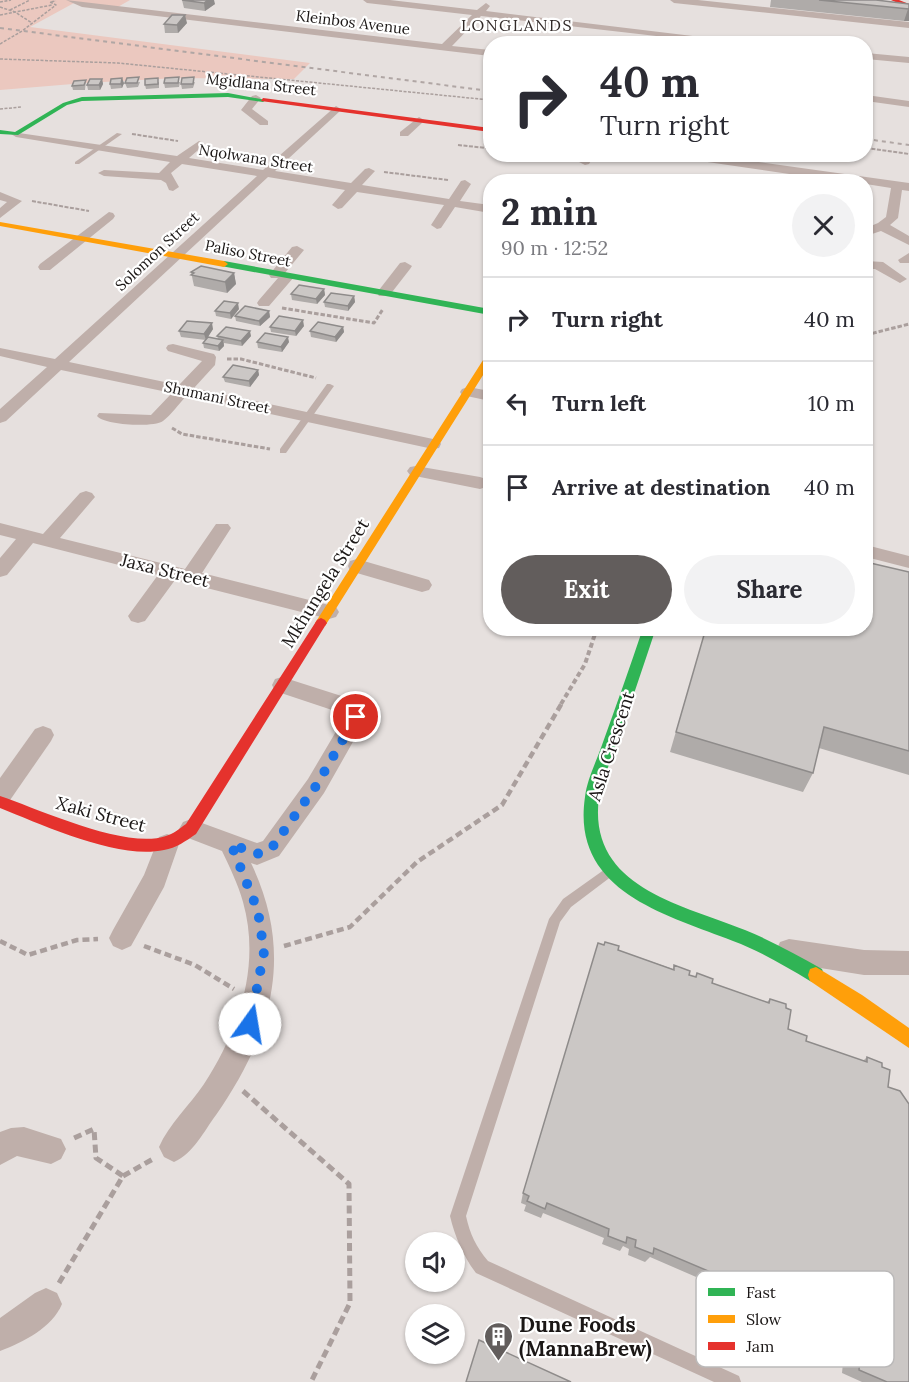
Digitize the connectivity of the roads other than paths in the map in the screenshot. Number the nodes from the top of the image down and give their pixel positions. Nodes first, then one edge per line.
1 (70, 0) edge
2 (367, 0) edge
3 (493, 0) edge
4 (674, 0) edge
5 (894, 0) edge
6 (909, 6) edge
7 (479, 13) junction
8 (909, 25) edge
9 (684, 36) edge
10 (444, 48) junction
11 (483, 52) edge
12 (873, 57) edge
13 (909, 60) edge
14 (256, 98) junction
15 (873, 99) edge
16 (909, 104) edge
17 (336, 109) junction
18 (419, 120) junction
19 (264, 123) dead end
20 (483, 129) edge
21 (0, 132) edge
22 (16, 134) junction
23 (119, 134) road end
24 (404, 135) dead end
25 (199, 144) road end
26 (99, 147) junction
27 (180, 161) junction
28 (700, 162) edge
29 (78, 163) dead end
30 (369, 171) road end
31 (104, 173) dead end
32 (265, 174) junction
33 (779, 174) edge
34 (164, 177) junction
35 (873, 183) edge
36 (465, 184) road end
37 (903, 186) edge
38 (173, 187) dead end
39 (353, 188) junction
40 (0, 196) edge
41 (452, 203) junction
42 (339, 205) dead end
43 (483, 208) edge
44 (0, 214) edge
45 (109, 216) road end
46 (0, 224) edge
47 (437, 225) dead end
48 (882, 226) junction
49 (873, 229) edge
50 (81, 238) junction
51 (909, 241) edge
52 (297, 250) dead end
53 (176, 256) junction
54 (873, 264) edge
55 (405, 266) dead end
56 (45, 267) dead end
57 (281, 276) junction
58 (900, 279) dead end
59 (388, 294) junction
60 (264, 303) road end
61 (483, 311) edge
62 (172, 348) dead end
63 (0, 352) edge
64 (59, 364) junction
65 (483, 368) edge
66 (330, 386) road end
67 (181, 390) junction
68 (468, 392) junction
69 (483, 395) edge
70 (105, 416) dead end
71 (308, 417) junction
72 (0, 418) edge
73 (433, 444) junction
74 (283, 451) road end
75 (416, 471) junction
76 (480, 483) dead end
77 (86, 497) dead end
78 (222, 528) dead end
79 (0, 529) edge
80 (38, 539) junction
81 (873, 553) edge
82 (909, 562) edge
83 (357, 566) junction
84 (0, 570) edge
85 (171, 572) junction
86 (190, 577) junction
87 (422, 585) dead end
88 (329, 612) junction
89 (138, 616) dead end
90 (647, 636) edge
91 (282, 685) junction
92 (43, 735) dead end
93 (0, 796) edge
94 (0, 802) edge
95 (190, 829) junction
96 (167, 844) junction
97 (231, 844) junction
98 (611, 870) junction
99 (122, 938) road end
100 (762, 946) junction
101 (909, 963) edge
102 (909, 1039) edge
103 (174, 1147) road end
104 (51, 1149) road end
105 (0, 1150) edge
106 (46, 1304) road end
107 (0, 1335) edge
108 (696, 1365) edge
109 (700, 1367) edge
110 (733, 1382) edge

1 - 10 street, Kleinbos Avenue
2 - 7 street
3 - 7 street
4 - 8 street
5 - 6 street
7 - 9 street
7 - 10 street
10 - 11 street, Kleinbos Avenue
12 - 13 street
14 - 17 street, Mgidlana Street
14 - 19 street
14 - 22 street, Mgidlana Street
15 - 16 street
17 - 18 street, Mgidlana Street
17 - 32 street, Solomon Street
18 - 20 street, Mgidlana Street
18 - 24 street
21 - 22 street
22 - 26 street, Nqolwana Street
23 - 26 lane
25 - 27 street
26 - 27 street, Nqolwana Street
26 - 29 lane
27 - 32 street, Nqolwana Street
27 - 34 street
28 - 33 street
30 - 39 street
31 - 34 street
32 - 39 street, Nqolwana Street
32 - 53 street, Solomon Street
34 - 38 street
35 - 37 street
36 - 41 street
37 - 48 street
39 - 41 street, Nqolwana Street
39 - 42 street
40 - 44 street
41 - 43 street, Nqolwana Street
41 - 47 street
45 - 50 street
46 - 50 street, Paliso Street
48 - 49 street
48 - 51 street
50 - 53 street, Paliso Street
50 - 56 street
52 - 57 street
53 - 57 street, Paliso Street
53 - 64 street, Solomon Street
54 - 58 street
55 - 59 street
57 - 59 street, Paliso Street
57 - 60 street
59 - 61 street, Paliso Street
62 - 67 street
63 - 64 street, Shumani Street
64 - 67 street, Shumani Street
64 - 72 street, Solomon Street
65 - 68 street, Mkhungela Street
66 - 71 lane
67 - 70 street
67 - 71 street, Shumani Street
68 - 69 street
68 - 73 street, Mkhungela Street
71 - 73 street, Shumani Street
71 - 74 lane
73 - 75 street, Mkhungela Street
75 - 76 street
75 - 83 street, Mkhungela Street
77 - 80 street
78 - 86 street
79 - 80 street, Jaxa Street
80 - 84 street
80 - 85 street, Jaxa Street
81 - 82 street
83 - 87 street
83 - 88 street, Mkhungela Street
85 - 86 street, Jaxa Street
85 - 89 street
86 - 88 street, Jaxa Street
88 - 91 street, Mkhungela Street
90 - 98 street, Asla Crescent
91 - 95 street, Mkhungela Street
91 - 97 street
92 - 93 street
94 - 96 street, Xaki Street
95 - 96 street, Xaki Street
95 - 97 street
96 - 99 street
97 - 103 street
98 - 100 street, Asla Crescent
98 - 108 lane
100 - 101 street, Asla Crescent
100 - 102 street, Asla Crescent
104 - 105 street
106 - 107 street
109 - 110 lane

